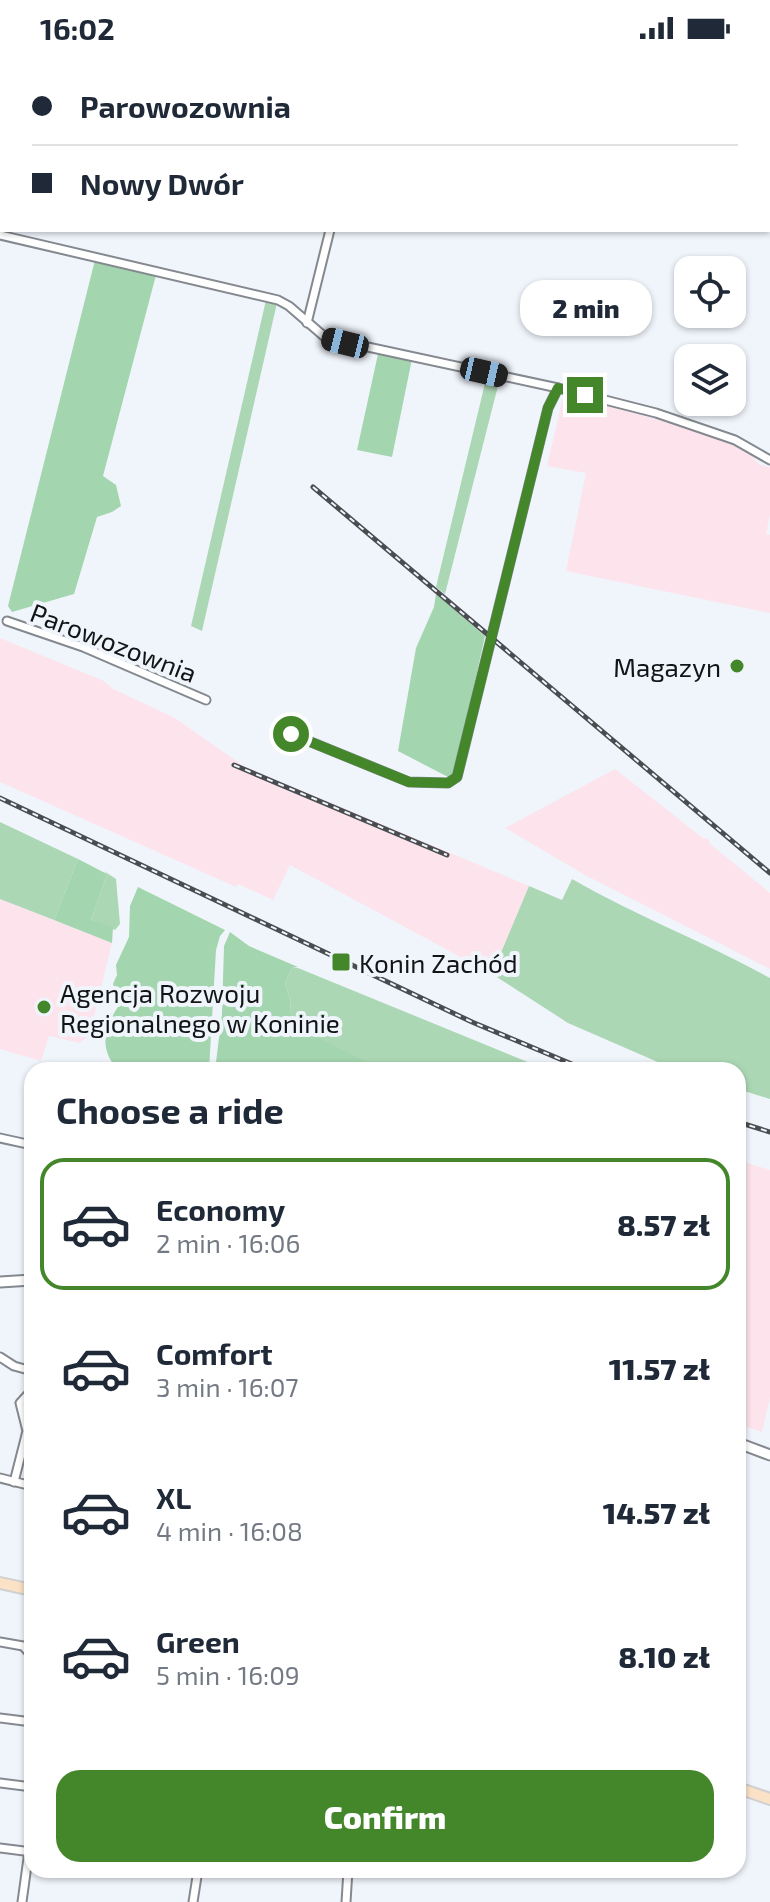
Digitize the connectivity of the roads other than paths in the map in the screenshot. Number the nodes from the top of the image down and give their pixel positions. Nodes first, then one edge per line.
1 (330, 232) edge
2 (0, 235) edge
3 (307, 323) junction
4 (558, 388) junction
5 (770, 460) edge
6 (7, 621) dead end
7 (206, 700) dead end
8 (284, 731) dead end
9 (0, 1138) edge
10 (24, 1143) edge
11 (24, 1280) edge
12 (0, 1282) edge
13 (0, 1357) edge
14 (24, 1369) edge
15 (24, 1399) edge
16 (24, 1419) edge
17 (24, 1443) edge
18 (746, 1446) edge
19 (770, 1455) edge
20 (0, 1478) edge
21 (14, 1482) junction
22 (24, 1484) edge
23 (0, 1583) edge
24 (24, 1588) edge
25 (0, 1642) edge
26 (24, 1647) edge
27 (0, 1718) edge
28 (24, 1721) edge
29 (0, 1783) edge
30 (24, 1786) edge
31 (746, 1791) edge
32 (770, 1799) edge
33 (0, 1848) edge
34 (24, 1851) edge
35 (26, 1878) edge
36 (197, 1878) edge
37 (348, 1878) edge
38 (22, 1902) edge
39 (193, 1902) edge
40 (346, 1902) edge

1 - 3 street
2 - 3 street
3 - 4 street
4 - 5 street
4 - 8 street
6 - 7 street, Parowozownia
9 - 10 street
11 - 12 street
13 - 14 street
15 - 16 street
17 - 21 street
18 - 19 street
20 - 21 street
21 - 22 street
23 - 24 main road
25 - 26 street
27 - 28 street
29 - 30 street
31 - 32 main road
33 - 34 street
35 - 38 street
36 - 39 street
37 - 40 street

